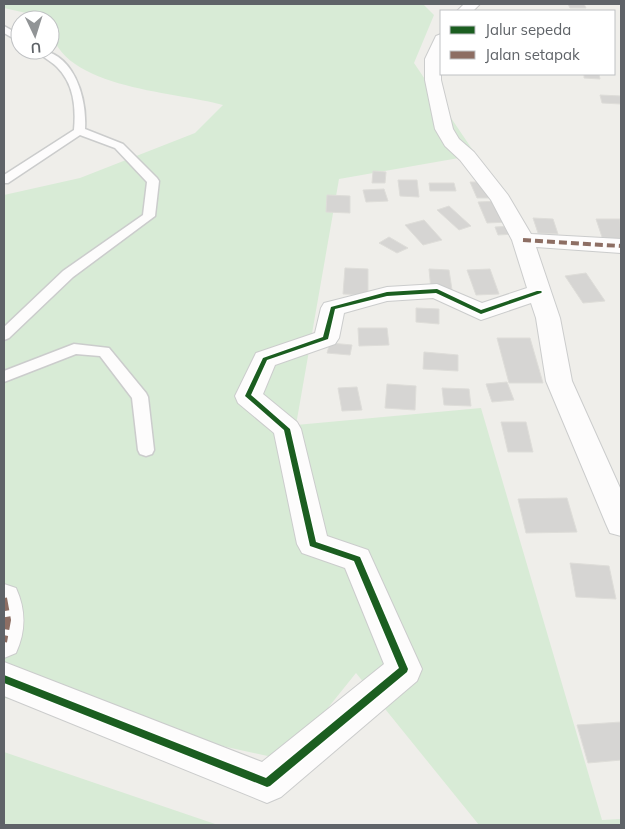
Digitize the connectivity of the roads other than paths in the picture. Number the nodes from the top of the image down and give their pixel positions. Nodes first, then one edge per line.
1 (440, 41) edge
2 (58, 60) edge
3 (79, 131) junction
4 (4, 180) edge
5 (523, 240) junction
6 (621, 246) edge
7 (539, 292) junction
8 (4, 335) edge
9 (4, 377) edge
10 (146, 450) dead end
11 (621, 524) edge
12 (4, 598) edge
13 (4, 642) edge
14 (4, 679) edge

1 - 5 street
2 - 3 lane
3 - 4 lane
3 - 8 lane
5 - 6 street
5 - 7 street
7 - 11 street
7 - 14 street
9 - 10 lane
12 - 13 street

